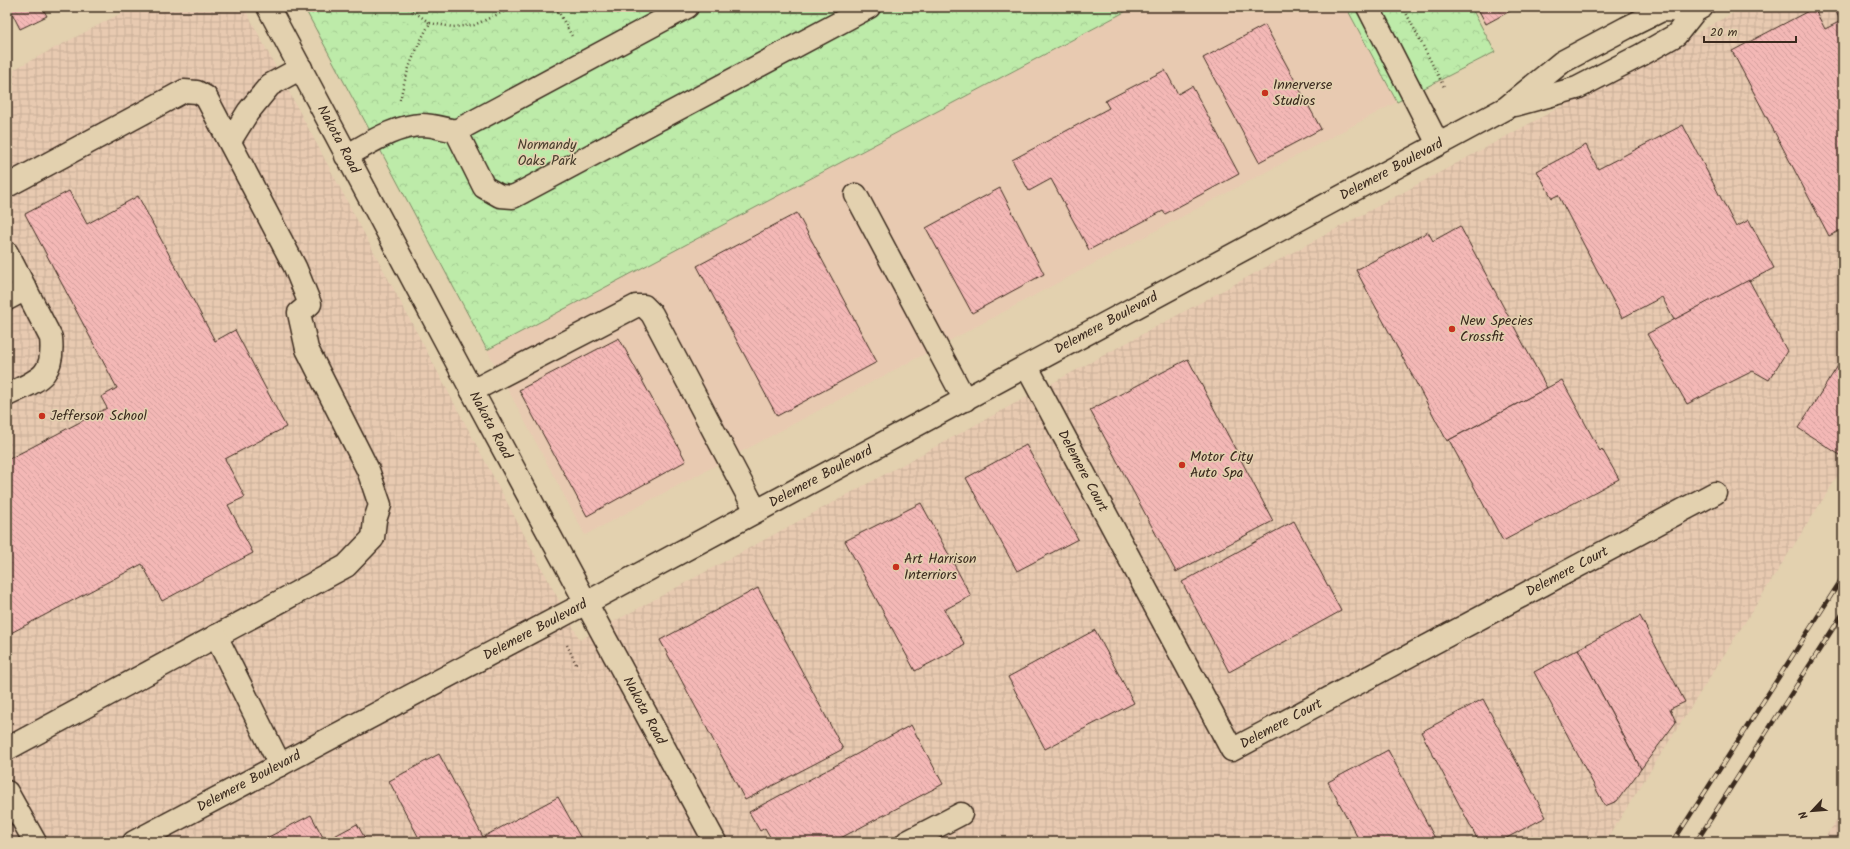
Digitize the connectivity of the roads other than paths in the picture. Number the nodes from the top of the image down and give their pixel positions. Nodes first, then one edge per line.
1 (268, 7) edge
2 (686, 7) edge
3 (869, 7) edge
4 (1368, 7) edge
5 (1697, 8) edge
6 (301, 68) junction
7 (1506, 108) junction
8 (456, 131) junction
9 (230, 140) junction
10 (1438, 144) junction
11 (346, 156) junction
12 (7, 186) edge
13 (856, 195) dead end
14 (7, 253) edge
15 (26, 289) junction
16 (7, 299) edge
17 (1027, 367) junction
18 (472, 390) junction
19 (7, 395) edge
20 (965, 400) junction
21 (1715, 493) dead end
22 (756, 511) junction
23 (586, 603) junction
24 (216, 636) junction
25 (7, 749) edge
26 (280, 764) junction
27 (7, 792) edge
28 (961, 814) dead end
29 (35, 842) edge
30 (134, 842) edge
31 (715, 842) edge
32 (907, 842) edge

1 - 6 street, Nakota Road
2 - 8 street
3 - 8 street
4 - 10 street
5 - 7 street, Delemere Boulevard
5 - 7 street, Delemere Boulevard
6 - 9 street
6 - 11 street, Nakota Road
7 - 10 street, Delemere Boulevard
8 - 11 street
9 - 12 street
9 - 24 street
10 - 17 street, Delemere Boulevard
11 - 18 street, Nakota Road
13 - 20 street
14 - 15 street
15 - 16 street
15 - 19 street
17 - 20 street, Delemere Boulevard
17 - 21 street, Delemere Court
18 - 22 street
18 - 23 street, Nakota Road
20 - 22 street, Delemere Boulevard
22 - 23 street, Delemere Boulevard
23 - 26 street, Delemere Boulevard
23 - 31 street, Nakota Road
24 - 25 street
24 - 26 street
26 - 30 street, Delemere Boulevard
27 - 29 street
28 - 32 street

